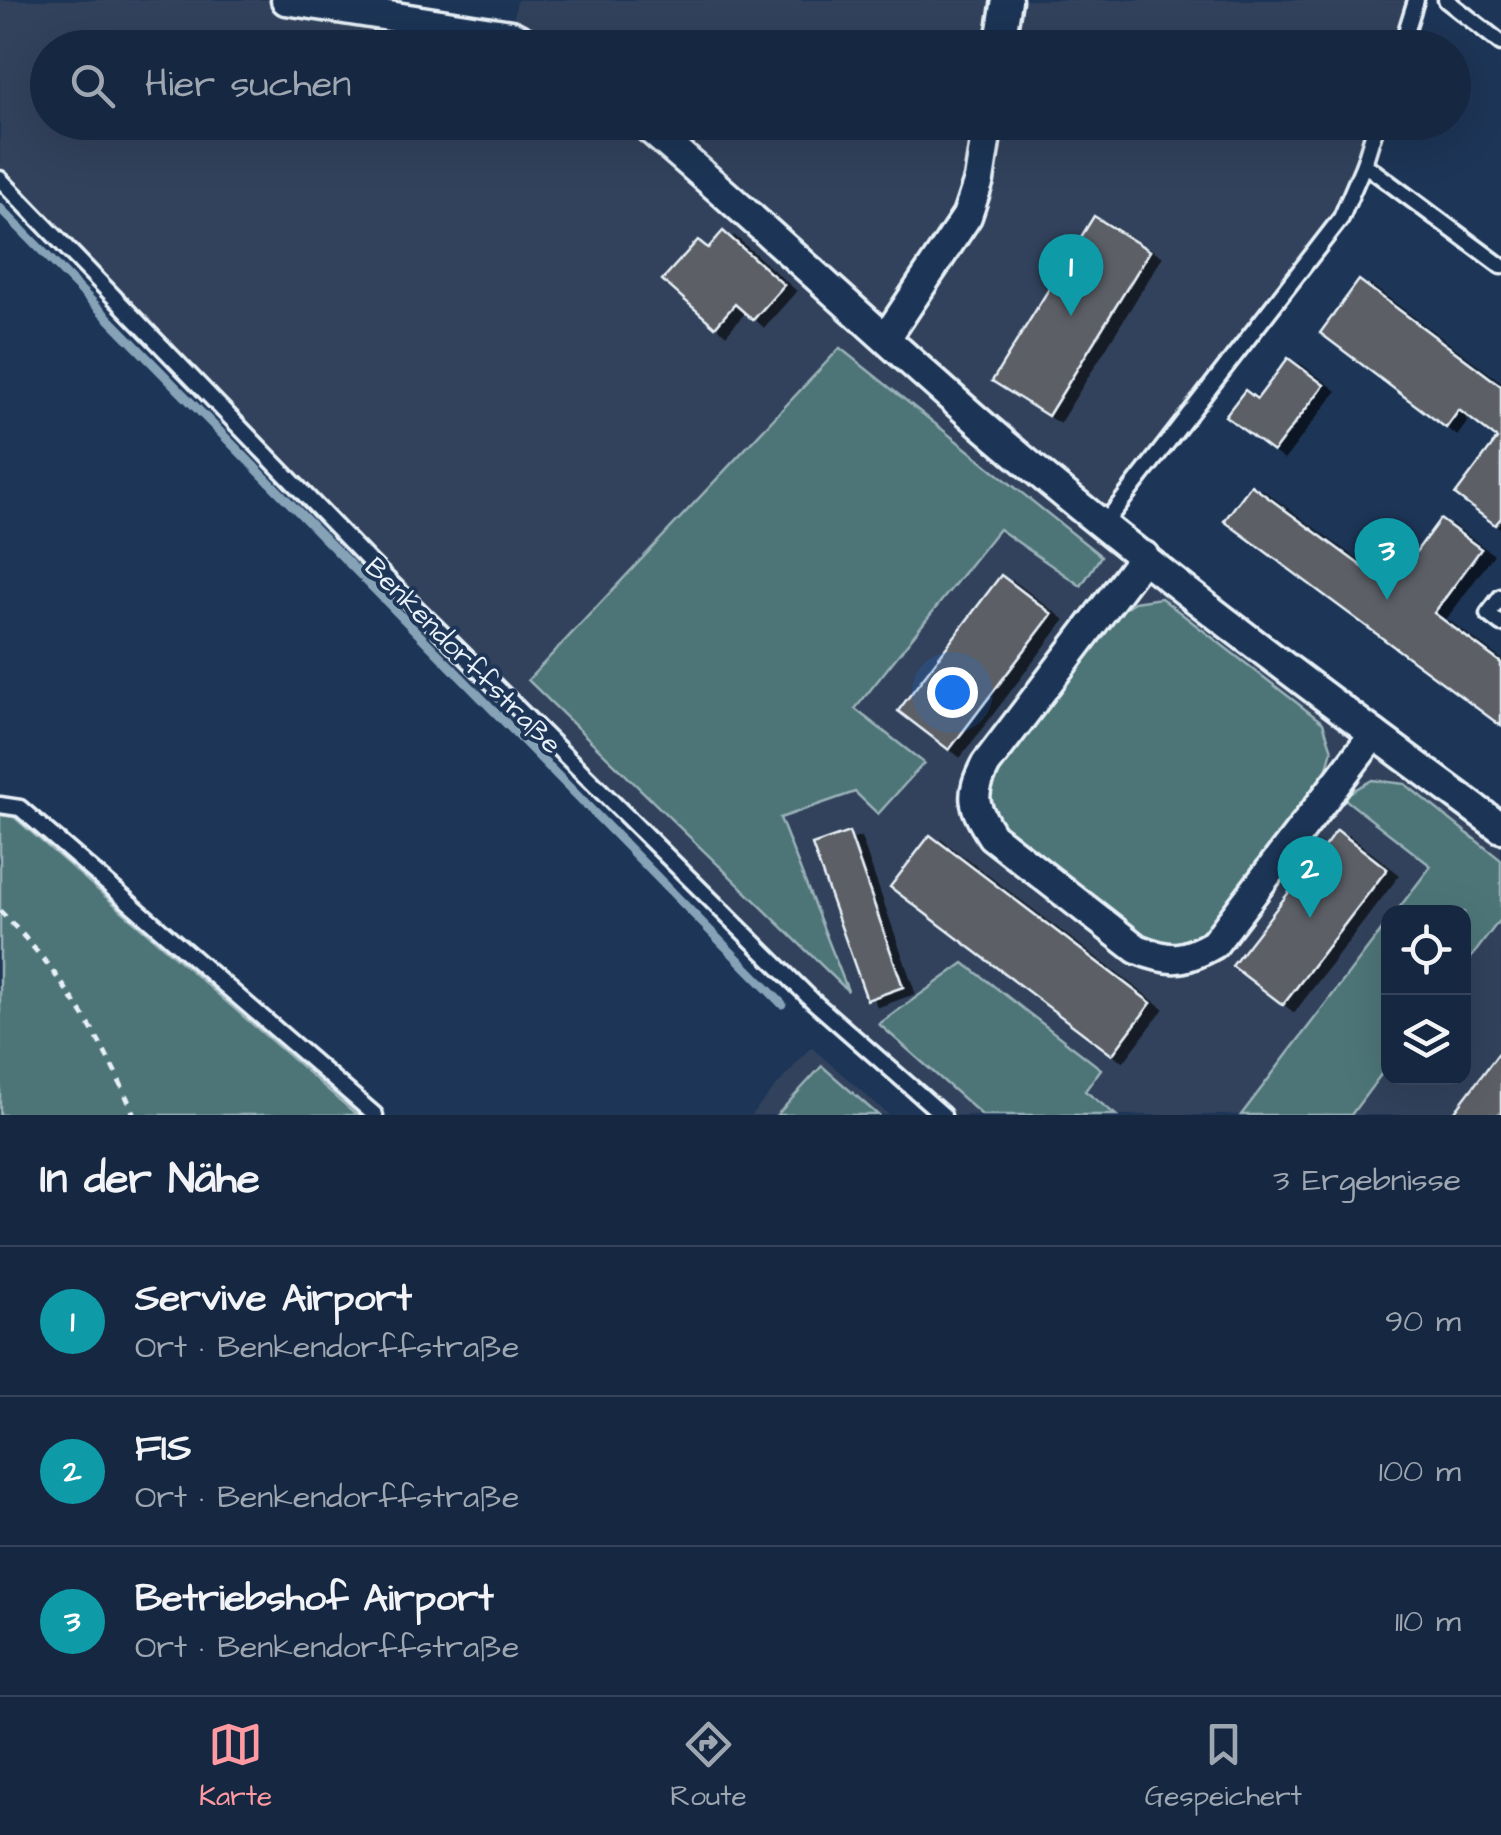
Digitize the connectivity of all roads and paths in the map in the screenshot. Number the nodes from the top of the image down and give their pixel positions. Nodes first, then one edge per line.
1 (286, 0) edge
2 (1007, 0) edge
3 (1416, 0) edge
4 (1446, 0) edge
5 (479, 30) edge
6 (1003, 30) edge
7 (1407, 30) edge
8 (1501, 43) edge
9 (663, 140) edge
10 (985, 140) edge
11 (1371, 140) edge
12 (1364, 164) junction
13 (0, 180) edge
14 (1501, 266) edge
15 (886, 338) junction
16 (1104, 524) junction
17 (1144, 556) junction
18 (1501, 597) edge
19 (1501, 624) edge
20 (1374, 734) junction
21 (0, 806) edge
22 (1501, 828) edge
23 (0, 911) edge
24 (134, 1115) edge
25 (375, 1115) edge
26 (944, 1115) edge

1 - 5 street
2 - 6 street
3 - 7 lane
4 - 8 lane
9 - 15 street
10 - 15 street
11 - 12 lane
12 - 14 lane
12 - 16 lane
13 - 26 lane, Benkendorffstraße
15 - 16 street
16 - 17 street
17 - 20 street
17 - 20 street
18 - 19 lane
20 - 22 street
21 - 25 lane
23 - 24 path

